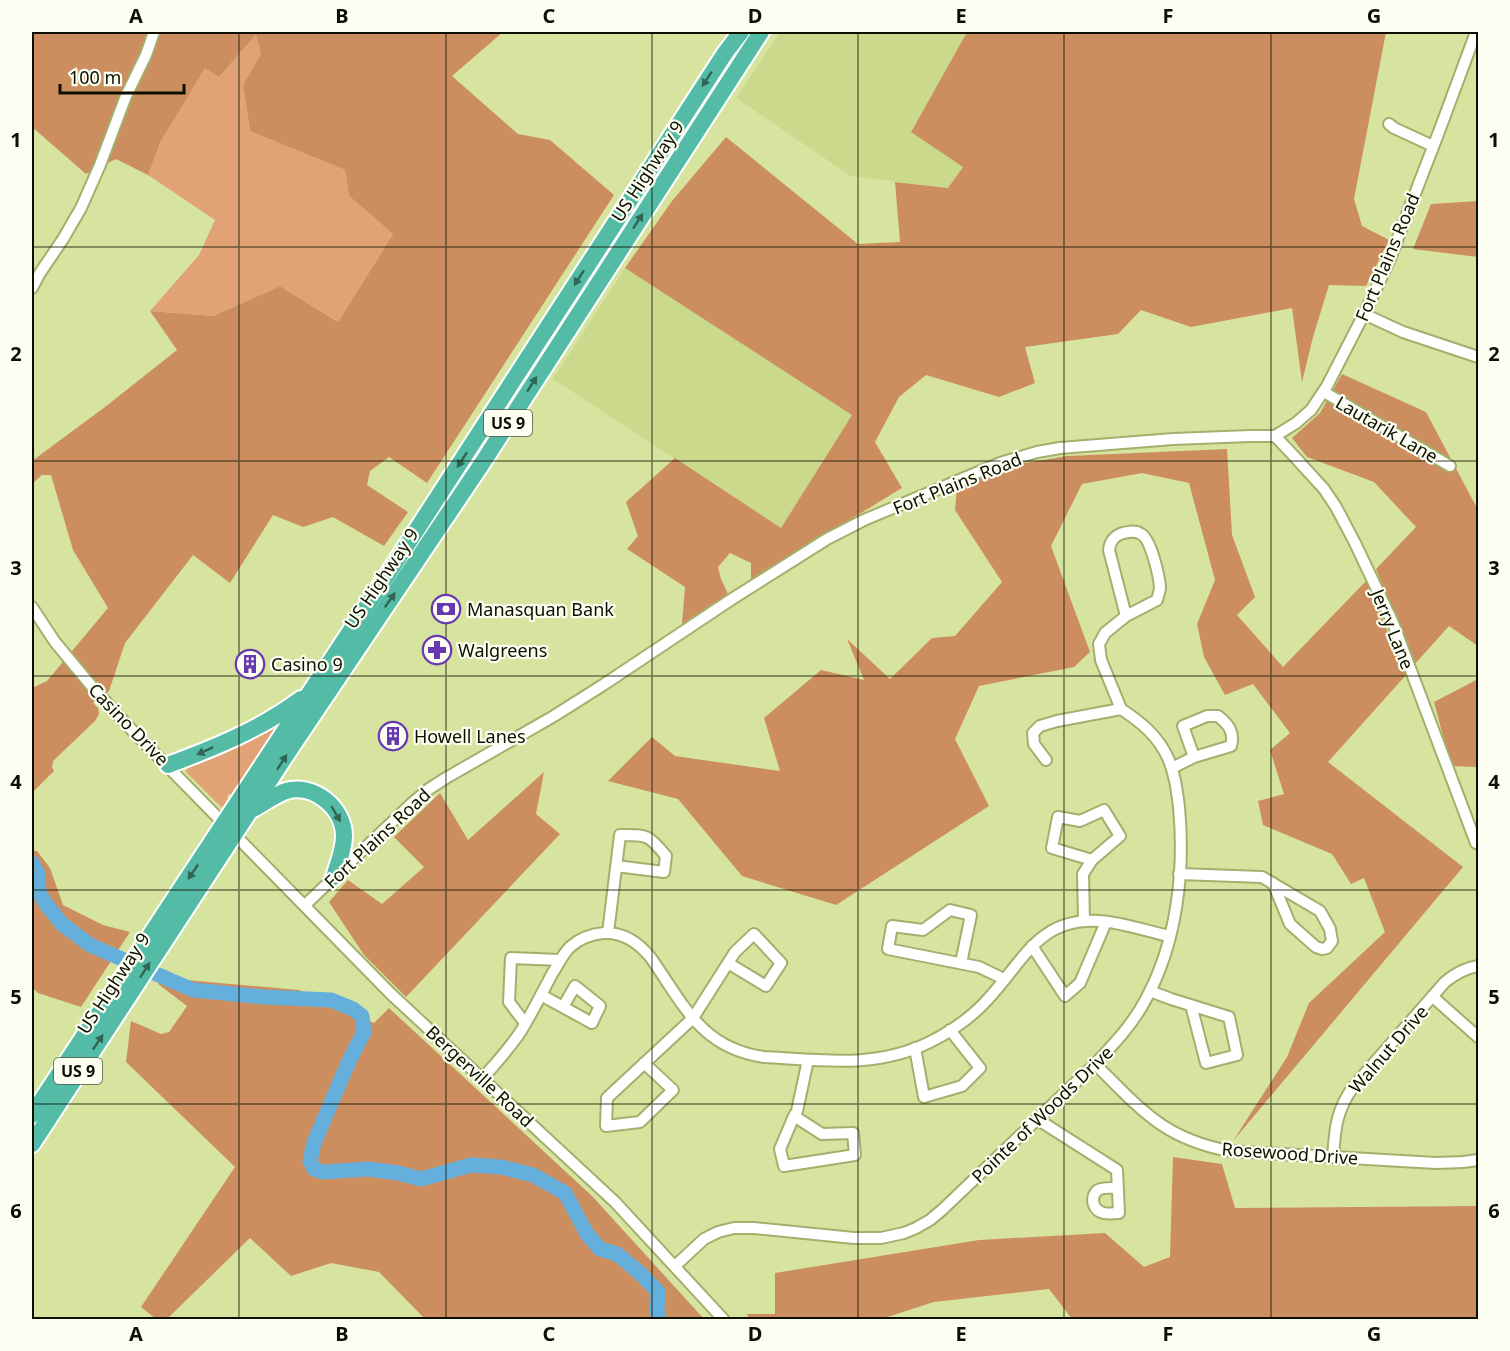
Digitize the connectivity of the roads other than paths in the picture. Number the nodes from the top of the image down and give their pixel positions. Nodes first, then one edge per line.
1 (154, 32) edge
2 (741, 32) edge
3 (760, 32) edge
4 (1476, 32) edge
5 (1389, 124) dead end
6 (1433, 146) junction
7 (32, 288) edge
8 (1364, 314) junction
9 (1479, 357) edge
10 (1324, 392) junction
11 (1275, 436) junction
12 (1450, 466) dead end
13 (32, 607) edge
14 (1126, 616) junction
15 (311, 691) junction
16 (1121, 709) junction
17 (1194, 756) junction
18 (1046, 760) dead end
19 (168, 765) junction
20 (1172, 768) junction
21 (250, 811) junction
22 (230, 829) junction
23 (1476, 843) dead end
24 (1092, 860) junction
25 (616, 866) junction
26 (1179, 874) junction
27 (334, 877) junction
28 (1273, 883) junction
29 (305, 905) junction
30 (1083, 921) junction
31 (1106, 922) junction
32 (608, 933) junction
33 (1169, 936) junction
34 (1032, 946) junction
35 (560, 960) junction
36 (728, 963) junction
37 (961, 963) junction
38 (1479, 966) edge
39 (1004, 979) junction
40 (1150, 991) junction
41 (541, 995) junction
42 (1433, 997) junction
43 (118, 998) junction
44 (1191, 1005) junction
45 (563, 1007) dead end
46 (693, 1018) junction
47 (525, 1023) junction
48 (950, 1030) junction
49 (1479, 1037) edge
50 (915, 1048) junction
51 (808, 1059) junction
52 (644, 1063) junction
53 (1095, 1064) junction
54 (483, 1078) junction
55 (32, 1115) edge
56 (794, 1116) junction
57 (1037, 1119) junction
58 (32, 1144) edge
59 (1333, 1157) junction
60 (1479, 1160) edge
61 (1118, 1188) dead end
62 (675, 1266) junction
63 (724, 1320) edge

1 - 7 street
2 -> 15 highway, US Highway 9 / US 9
21 -> 3 highway, US Highway 9 / US 9
4 - 6 street, Fort Plains Road
5 - 6 street
6 - 8 street, Fort Plains Road
8 - 9 street
8 - 10 street, Fort Plains Road
10 - 11 street, Fort Plains Road
10 - 12 street, Lautarik Lane
11 - 23 street, Jerry Lane
11 - 27 street, Fort Plains Road
13 - 19 street, Casino Drive
14 - 14 street
14 - 16 street
15 -> 19 highway
15 - 22 highway, US Highway 9 / US 9
16 - 18 street
16 - 20 street, Pointe of Woods Drive
17 - 17 street
17 - 20 street
19 - 22 street, Casino Drive
20 - 26 street, Pointe of Woods Drive
21 - 22 highway, US Highway 9 / US 9
21 -> 27 highway
22 - 29 street, Bergerville Road
22 - 43 highway, US Highway 9 / US 9
24 - 24 street
24 - 30 street
25 - 25 street
25 - 32 street
26 - 28 street
26 - 33 street, Pointe of Woods Drive
27 - 29 street, Fort Plains Road
28 - 28 street
29 - 54 street, Bergerville Road
30 - 31 street
30 - 34 street
31 - 33 street
31 - 34 street
32 - 35 street
32 - 46 street
33 - 40 street, Pointe of Woods Drive
34 - 39 street
35 - 41 street
35 - 47 street
36 - 36 street
36 - 46 street
37 - 37 street
37 - 39 street
38 - 42 street, Walnut Drive
39 - 48 street
40 - 44 street
40 - 53 street, Pointe of Woods Drive
41 - 45 street
41 - 47 street
42 - 49 street
42 - 59 street, Walnut Drive
43 - 55 highway, US Highway 9 / US 9
58 -> 43 highway, US Highway 9 / US 9
44 - 44 street
46 - 51 street
46 - 52 street
47 - 54 street
48 - 50 street
48 - 50 street
50 - 51 street
51 - 56 street
52 - 52 street
53 - 57 street, Pointe of Woods Drive
53 - 59 street, Rosewood Drive
54 - 62 street, Bergerville Road
56 - 56 street
57 - 61 street
57 - 62 street, Pointe of Woods Drive
59 - 60 street, Rosewood Drive
62 - 63 street, Bergerville Road

